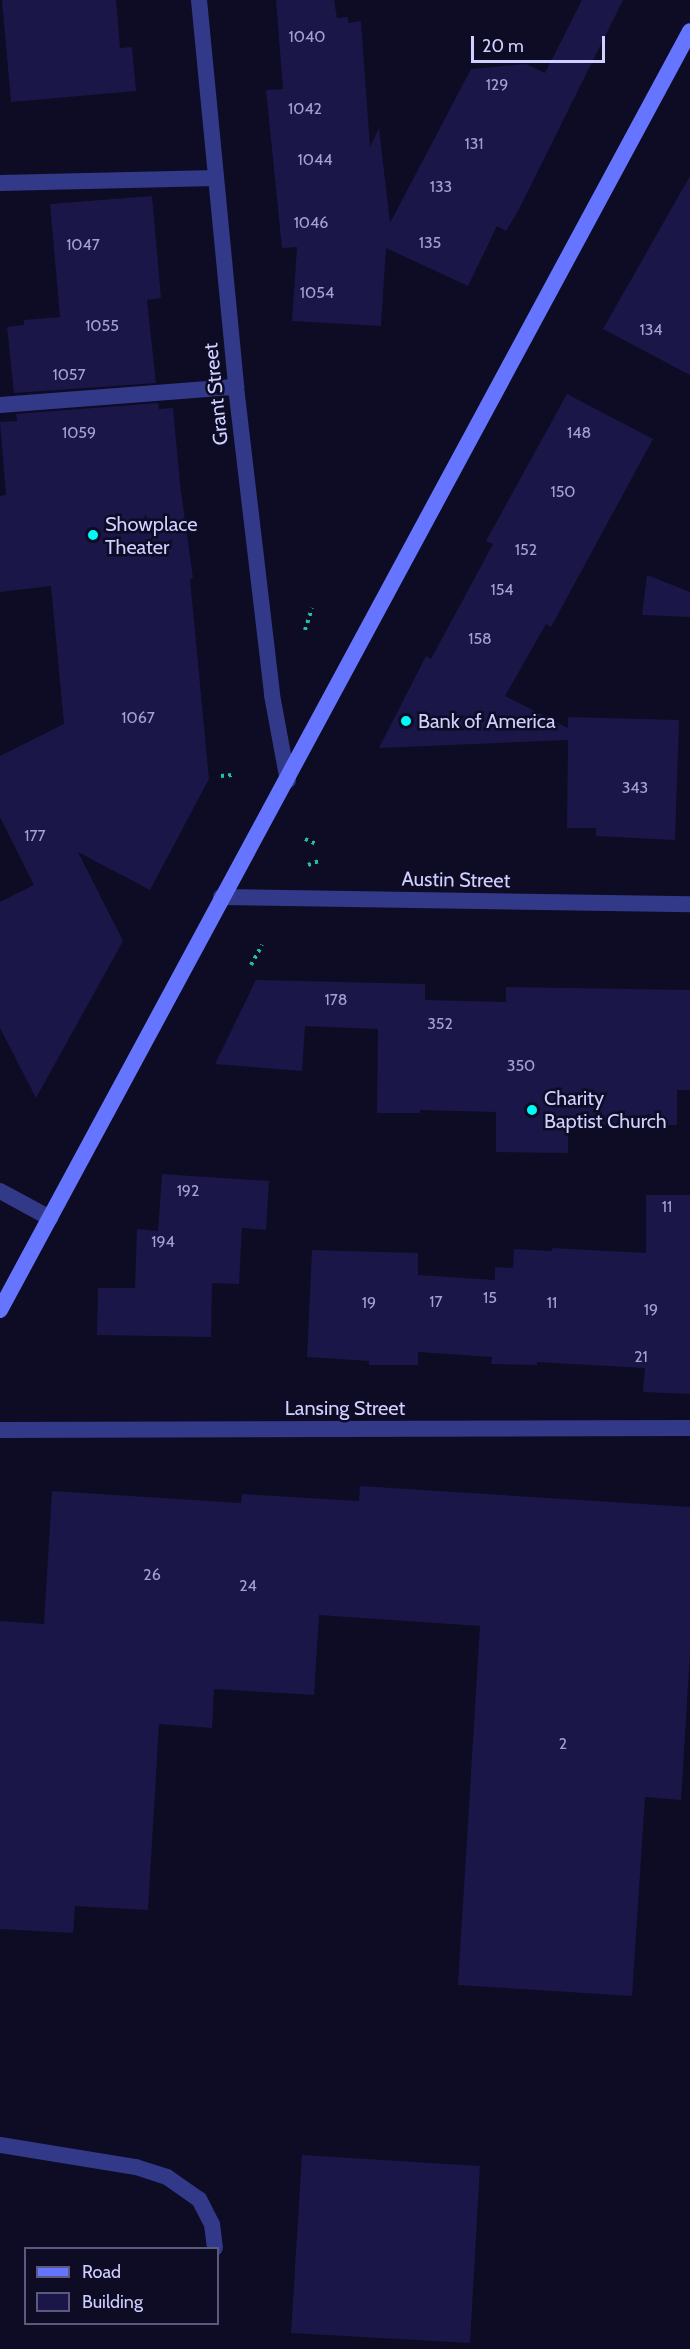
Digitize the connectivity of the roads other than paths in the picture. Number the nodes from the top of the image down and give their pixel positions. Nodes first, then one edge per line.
1 (199, 0) edge
2 (690, 31) edge
3 (216, 178) junction
4 (0, 183) edge
5 (236, 387) junction
6 (0, 405) edge
7 (288, 781) junction
8 (222, 897) junction
9 (690, 904) edge
10 (0, 1191) edge
11 (50, 1218) junction
12 (0, 1310) edge
13 (690, 1428) edge
14 (0, 1430) edge
15 (0, 2145) edge
16 (215, 2247) edge

1 - 3 street, Grant Street
2 - 7 main road
3 - 4 street
3 - 5 street, Grant Street
5 - 6 street
5 - 7 street, Grant Street
7 - 8 main road
8 - 9 street, Austin Street
8 - 11 main road
10 - 11 street
11 - 12 main road
13 - 14 street, Lansing Street
15 - 16 street

